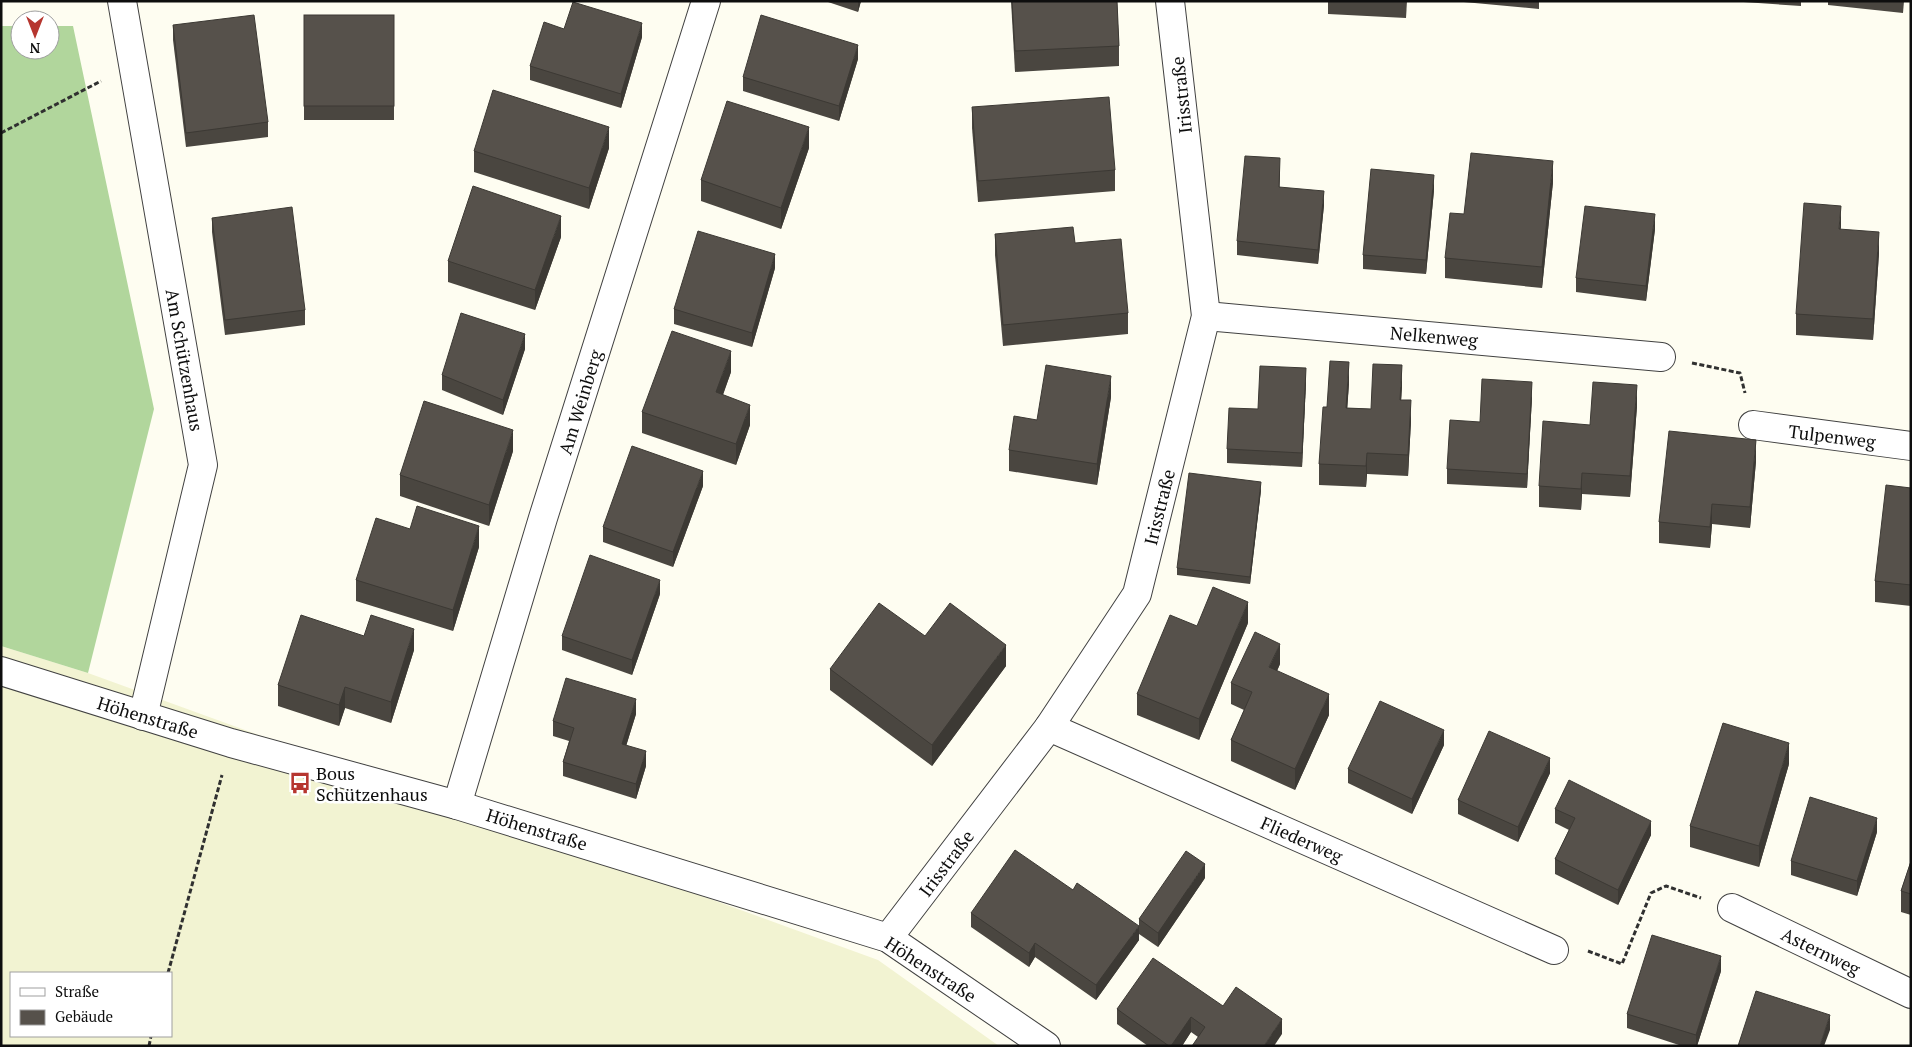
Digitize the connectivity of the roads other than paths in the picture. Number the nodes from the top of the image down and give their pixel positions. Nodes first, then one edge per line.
1 (122, 1) edge
2 (706, 1) edge
3 (1170, 1) edge
4 (1206, 316) junction
5 (1661, 357) road end
6 (1753, 426) road end
7 (1911, 446) edge
8 (1, 671) edge
9 (143, 716) junction
10 (1049, 727) junction
11 (457, 804) junction
12 (1732, 908) road end
13 (888, 938) junction
14 (1554, 950) road end
15 (1911, 994) edge
16 (1046, 1046) edge

1 - 9 street, Am Schützenhaus
2 - 11 street, Am Weinberg
3 - 4 street, Irisstraße
4 - 5 street, Nelkenweg
4 - 10 street, Irisstraße
6 - 7 street, Tulpenweg
8 - 9 street, Höhenstraße
9 - 11 street, Höhenstraße
10 - 13 street, Irisstraße
10 - 14 street, Fliederweg
11 - 13 street, Höhenstraße
12 - 15 street, Asternweg
13 - 16 street, Höhenstraße

